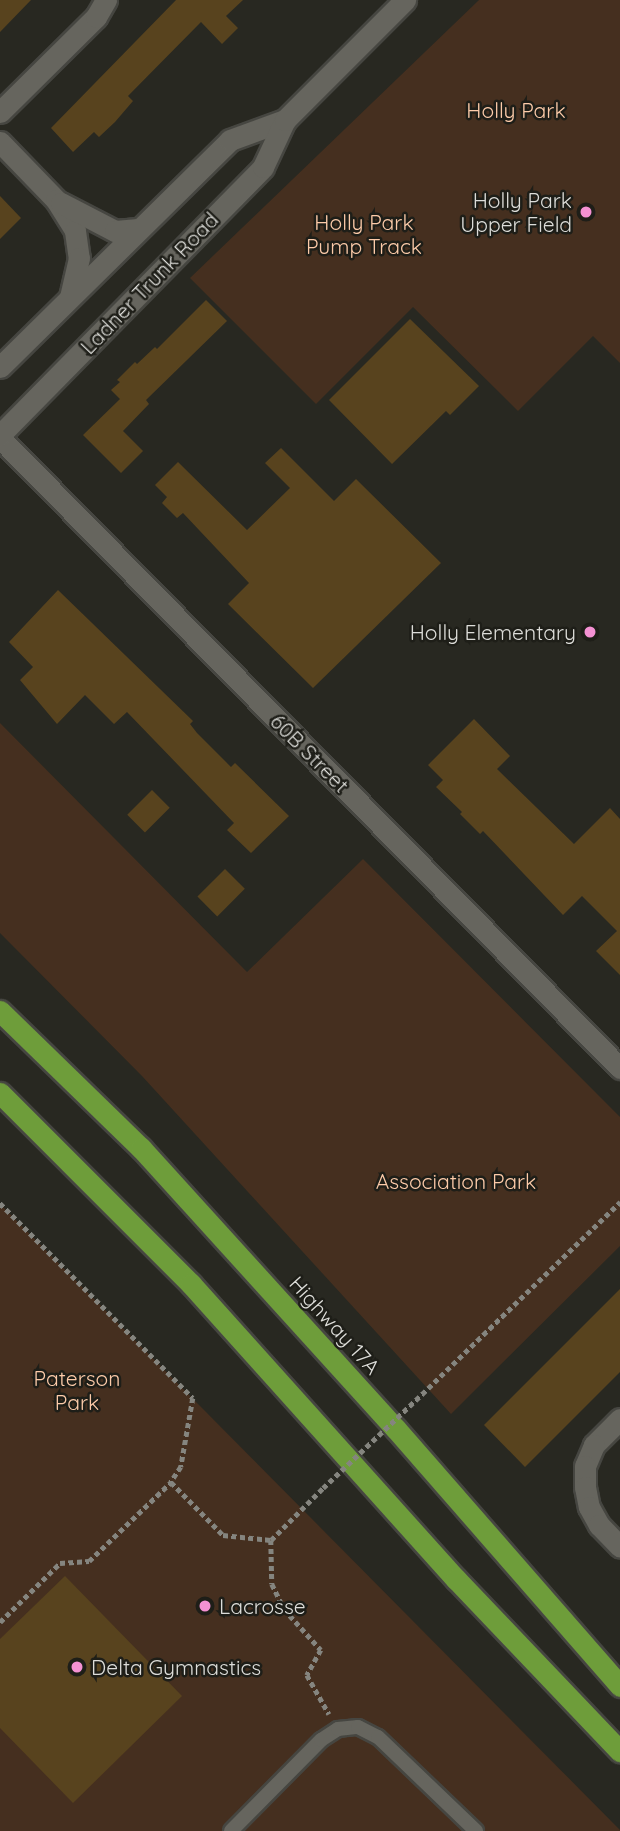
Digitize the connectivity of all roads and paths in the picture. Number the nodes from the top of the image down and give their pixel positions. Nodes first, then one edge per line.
1 (106, 0) edge
2 (405, 0) edge
3 (0, 112) edge
4 (285, 120) junction
5 (0, 142) edge
6 (56, 200) junction
7 (138, 229) junction
8 (70, 296) junction
9 (0, 367) edge
10 (0, 437) edge
11 (0, 1011) edge
12 (620, 1068) edge
13 (0, 1093) edge
14 (620, 1202) edge
15 (0, 1203) edge
16 (620, 1419) edge
17 (171, 1482) junction
18 (271, 1540) junction
19 (620, 1547) edge
20 (0, 1622) edge
21 (620, 1686) edge
22 (338, 1729) junction
23 (620, 1751) edge
24 (231, 1831) edge
25 (476, 1831) edge

1 - 3 street
2 - 4 street, Ladner Trunk Road
4 - 7 street, Ladner Trunk Road
4 - 10 street, Ladner Trunk Road
5 - 6 street
6 - 7 street
6 - 8 street
7 - 8 street, Ladner Trunk Road
8 - 9 street, Ladner Trunk Road
10 - 12 street, 60B Street
11 - 21 highway, Highway 17A
13 - 23 highway
14 - 18 path, bridge
15 - 17 path
16 - 19 street
17 - 18 path
17 - 20 path
18 - 22 path
22 - 24 lane
22 - 25 lane

